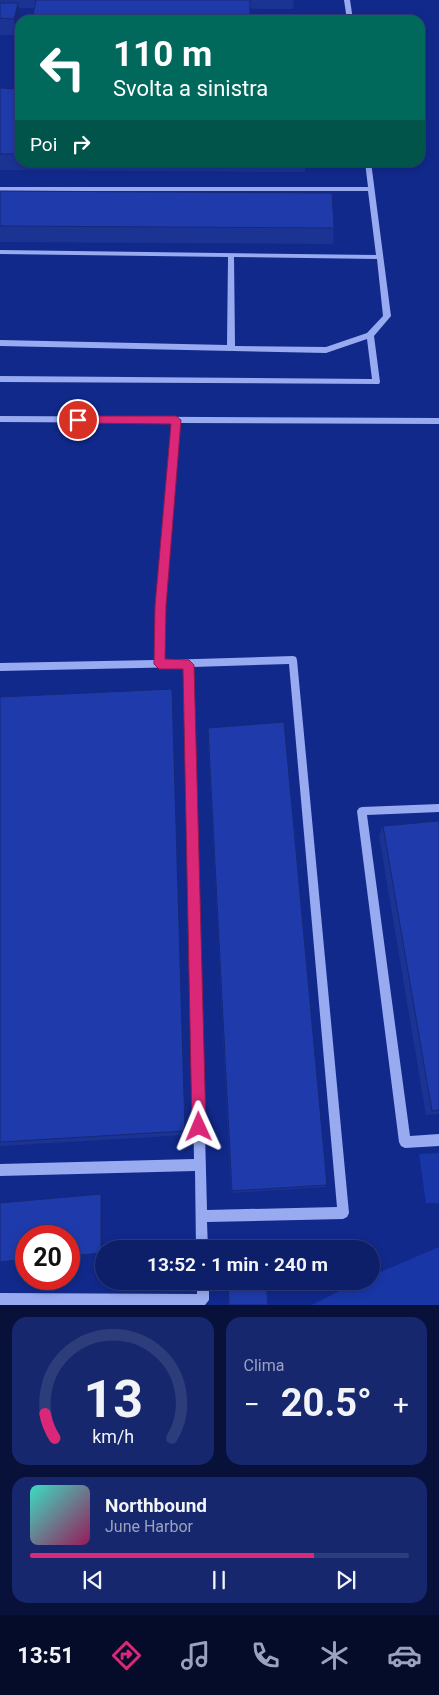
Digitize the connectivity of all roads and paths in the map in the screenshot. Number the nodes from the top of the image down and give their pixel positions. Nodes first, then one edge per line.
1 (347, 0) edge
2 (349, 15) edge
3 (369, 167) edge
4 (0, 189) edge
5 (371, 189) junction
6 (0, 252) edge
7 (231, 255) junction
8 (379, 256) junction
9 (370, 335) junction
10 (0, 343) edge
11 (231, 348) junction
12 (0, 379) edge
13 (0, 419) edge
14 (176, 420) junction
15 (439, 421) edge
16 (159, 664) junction
17 (189, 665) junction
18 (0, 668) edge
19 (439, 808) edge
20 (439, 1140) edge
21 (200, 1165) junction
22 (0, 1170) edge
23 (201, 1216) junction
24 (202, 1240) edge
25 (203, 1290) edge
26 (0, 1299) edge

1 - 2 lane
3 - 5 lane
4 - 5 lane
5 - 8 lane
6 - 7 lane
7 - 8 lane
7 - 11 lane
8 - 9 lane
9 - 11 lane
9 - 12 lane
10 - 11 lane
13 - 14 lane
14 - 15 lane
14 - 16 lane
16 - 17 lane
16 - 18 lane
17 - 21 lane
17 - 23 lane
19 - 20 lane
21 - 22 lane
21 - 23 lane
23 - 24 lane
25 - 26 lane

